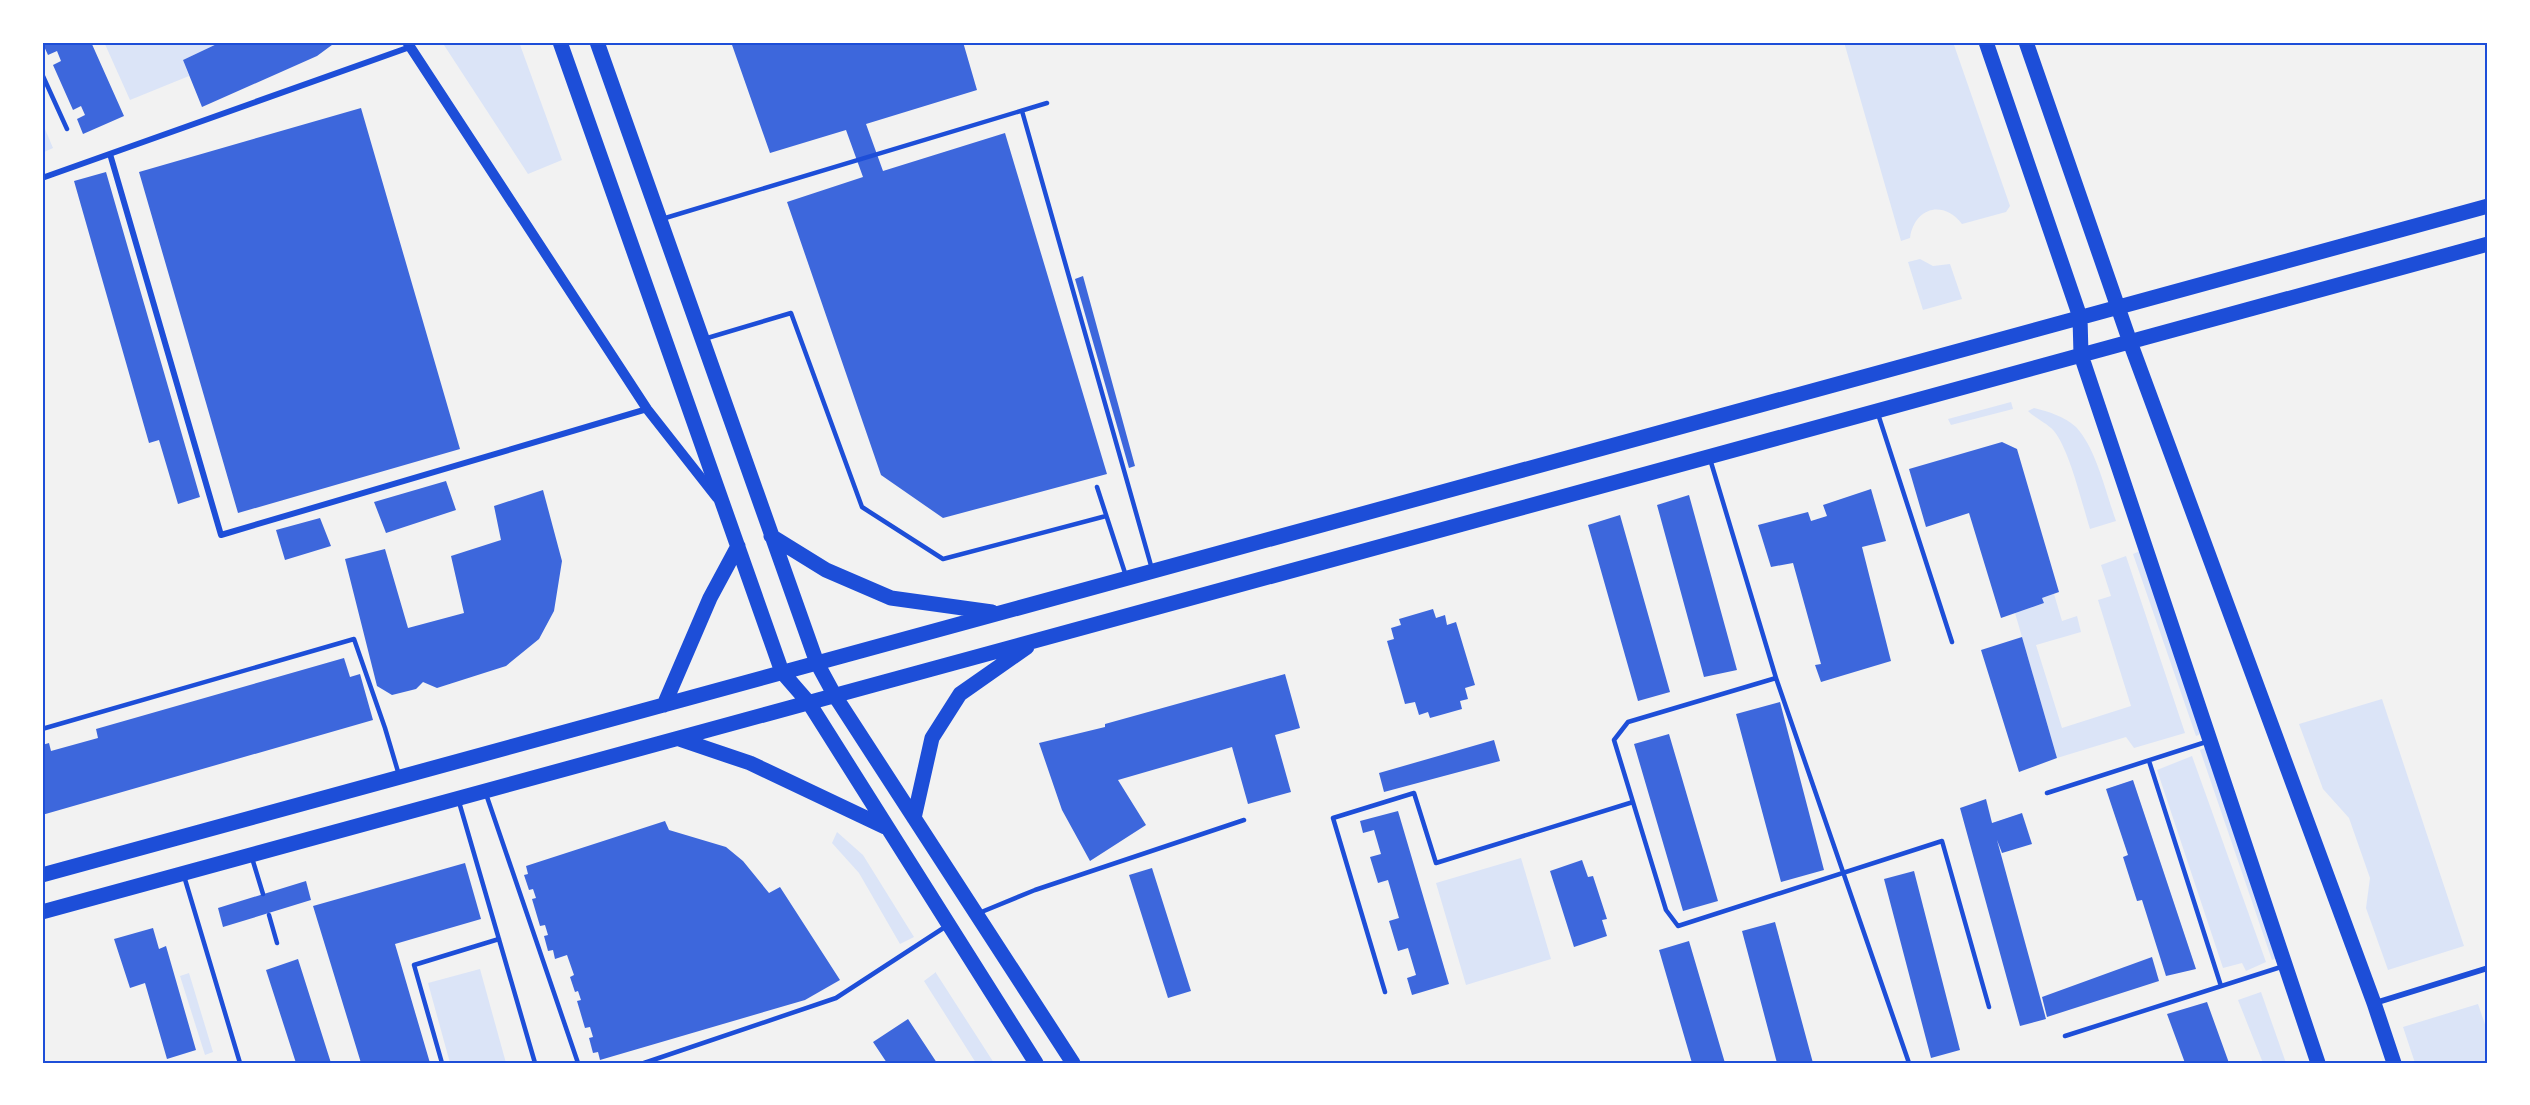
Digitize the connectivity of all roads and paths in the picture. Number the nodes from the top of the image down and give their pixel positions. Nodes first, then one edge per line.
1 (560, 42) edge
2 (597, 42) edge
3 (1986, 42) edge
4 (2026, 42) edge
5 (408, 44) edge
6 (42, 74) edge
7 (1047, 103) dead end
8 (1022, 111) junction
9 (67, 129) dead end
10 (110, 154) junction
11 (42, 178) edge
12 (2488, 206) edge
13 (659, 220) junction
14 (2488, 244) edge
15 (2117, 308) junction
16 (2080, 317) junction
17 (702, 340) junction
18 (2130, 342) junction
19 (2080, 355) junction
20 (647, 409) junction
21 (1877, 411) junction
22 (1710, 457) junction
23 (1097, 488) dead end
24 (724, 506) junction
25 (1106, 516) junction
26 (771, 536) junction
27 (738, 546) junction
28 (1152, 571) junction
29 (1127, 578) junction
30 (998, 613) junction
31 (1036, 641) junction
32 (1952, 642) dead end
33 (818, 663) junction
34 (782, 672) junction
35 (1776, 678) junction
36 (835, 696) junction
37 (809, 703) junction
38 (664, 705) junction
39 (42, 729) edge
40 (679, 739) junction
41 (2211, 740) junction
42 (2149, 760) junction
43 (399, 777) junction
44 (485, 792) junction
45 (2047, 793) dead end
46 (458, 799) junction
47 (1633, 802) junction
48 (914, 818) junction
49 (1244, 820) dead end
50 (885, 827) junction
51 (252, 855) junction
52 (1845, 872) junction
53 (184, 874) junction
54 (42, 875) edge
55 (263, 894) dead end
56 (42, 912) edge
57 (976, 914) junction
58 (269, 915) dead end
59 (948, 925) junction
60 (499, 939) junction
61 (277, 944) dead end
62 (2286, 965) junction
63 (2488, 968) edge
64 (2222, 986) junction
65 (1385, 992) dead end
66 (2374, 1003) junction
67 (1989, 1007) dead end
68 (2065, 1036) dead end
69 (240, 1063) edge
70 (442, 1063) edge
71 (535, 1063) edge
72 (578, 1063) edge
73 (644, 1063) edge
74 (1036, 1063) edge
75 (1073, 1063) edge
76 (1909, 1063) edge
77 (2318, 1063) edge
78 (2394, 1063) edge

1 - 24 main road
2 - 13 main road
3 - 16 main road
4 - 15 main road
5 - 10 street
5 - 20 street
6 - 9 lane
7 - 8 lane
8 - 13 lane
8 - 28 lane
10 - 11 street
10 - 20 street
12 - 15 main road
13 - 17 main road
14 - 18 main road
15 - 16 main road
15 - 18 main road
16 - 19 main road
16 - 28 main road
17 - 25 lane
17 - 26 main road
18 - 19 main road
18 - 66 main road
19 - 21 main road
19 - 41 main road
20 - 24 street
21 - 22 main road
21 - 32 lane
22 - 31 main road
22 - 35 lane
23 - 25 lane
24 - 27 main road
25 - 29 lane
26 - 30 main road
26 - 33 main road
27 - 34 main road
27 - 38 main road
28 - 29 main road
29 - 30 main road
30 - 33 main road
31 - 36 main road
31 - 48 main road
33 - 34 main road
33 - 36 main road
34 - 37 main road
34 - 38 main road
35 - 47 lane
35 - 52 lane
36 - 37 main road
36 - 48 main road
37 - 40 main road
37 - 50 main road
38 - 43 main road
39 - 43 lane
40 - 44 main road
40 - 50 main road
41 - 42 lane
41 - 62 main road
42 - 45 lane
42 - 64 lane
43 - 54 main road
44 - 46 main road
44 - 72 lane
46 - 51 main road
46 - 60 lane
47 - 52 lane
47 - 65 lane
48 - 57 main road
49 - 57 lane
50 - 59 main road
51 - 53 main road
51 - 55 lane
52 - 67 lane
52 - 76 lane
53 - 56 main road
53 - 69 lane
57 - 75 main road
58 - 61 lane
59 - 73 lane
59 - 74 main road
60 - 70 lane
60 - 71 lane
62 - 64 lane
62 - 77 main road
63 - 66 street
64 - 68 lane
66 - 78 main road

